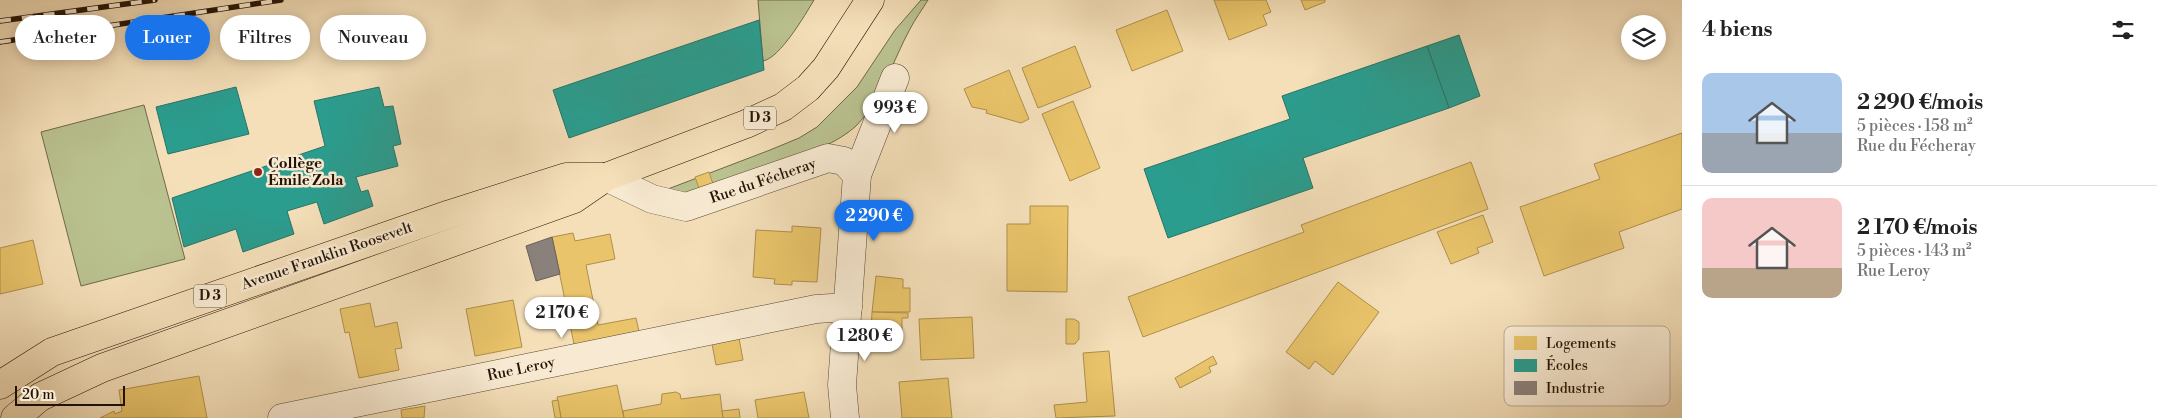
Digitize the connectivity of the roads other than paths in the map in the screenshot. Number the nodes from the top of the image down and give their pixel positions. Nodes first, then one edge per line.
1 (870, 0) edge
2 (895, 78) dead end
3 (857, 175) junction
4 (606, 177) junction
5 (848, 307) junction
6 (0, 385) edge
7 (15, 418) edge
8 (282, 418) edge
9 (845, 418) edge

1 - 4 main road, Avenue Franklin Roosevelt / D 3
2 - 3 street
3 - 4 street, Rue du Fécheray
3 - 5 street
4 - 6 main road, Avenue Franklin Roosevelt / D 3
4 - 7 main road, Avenue Franklin Roosevelt / D 3
5 - 8 street, Rue Leroy
5 - 9 street

